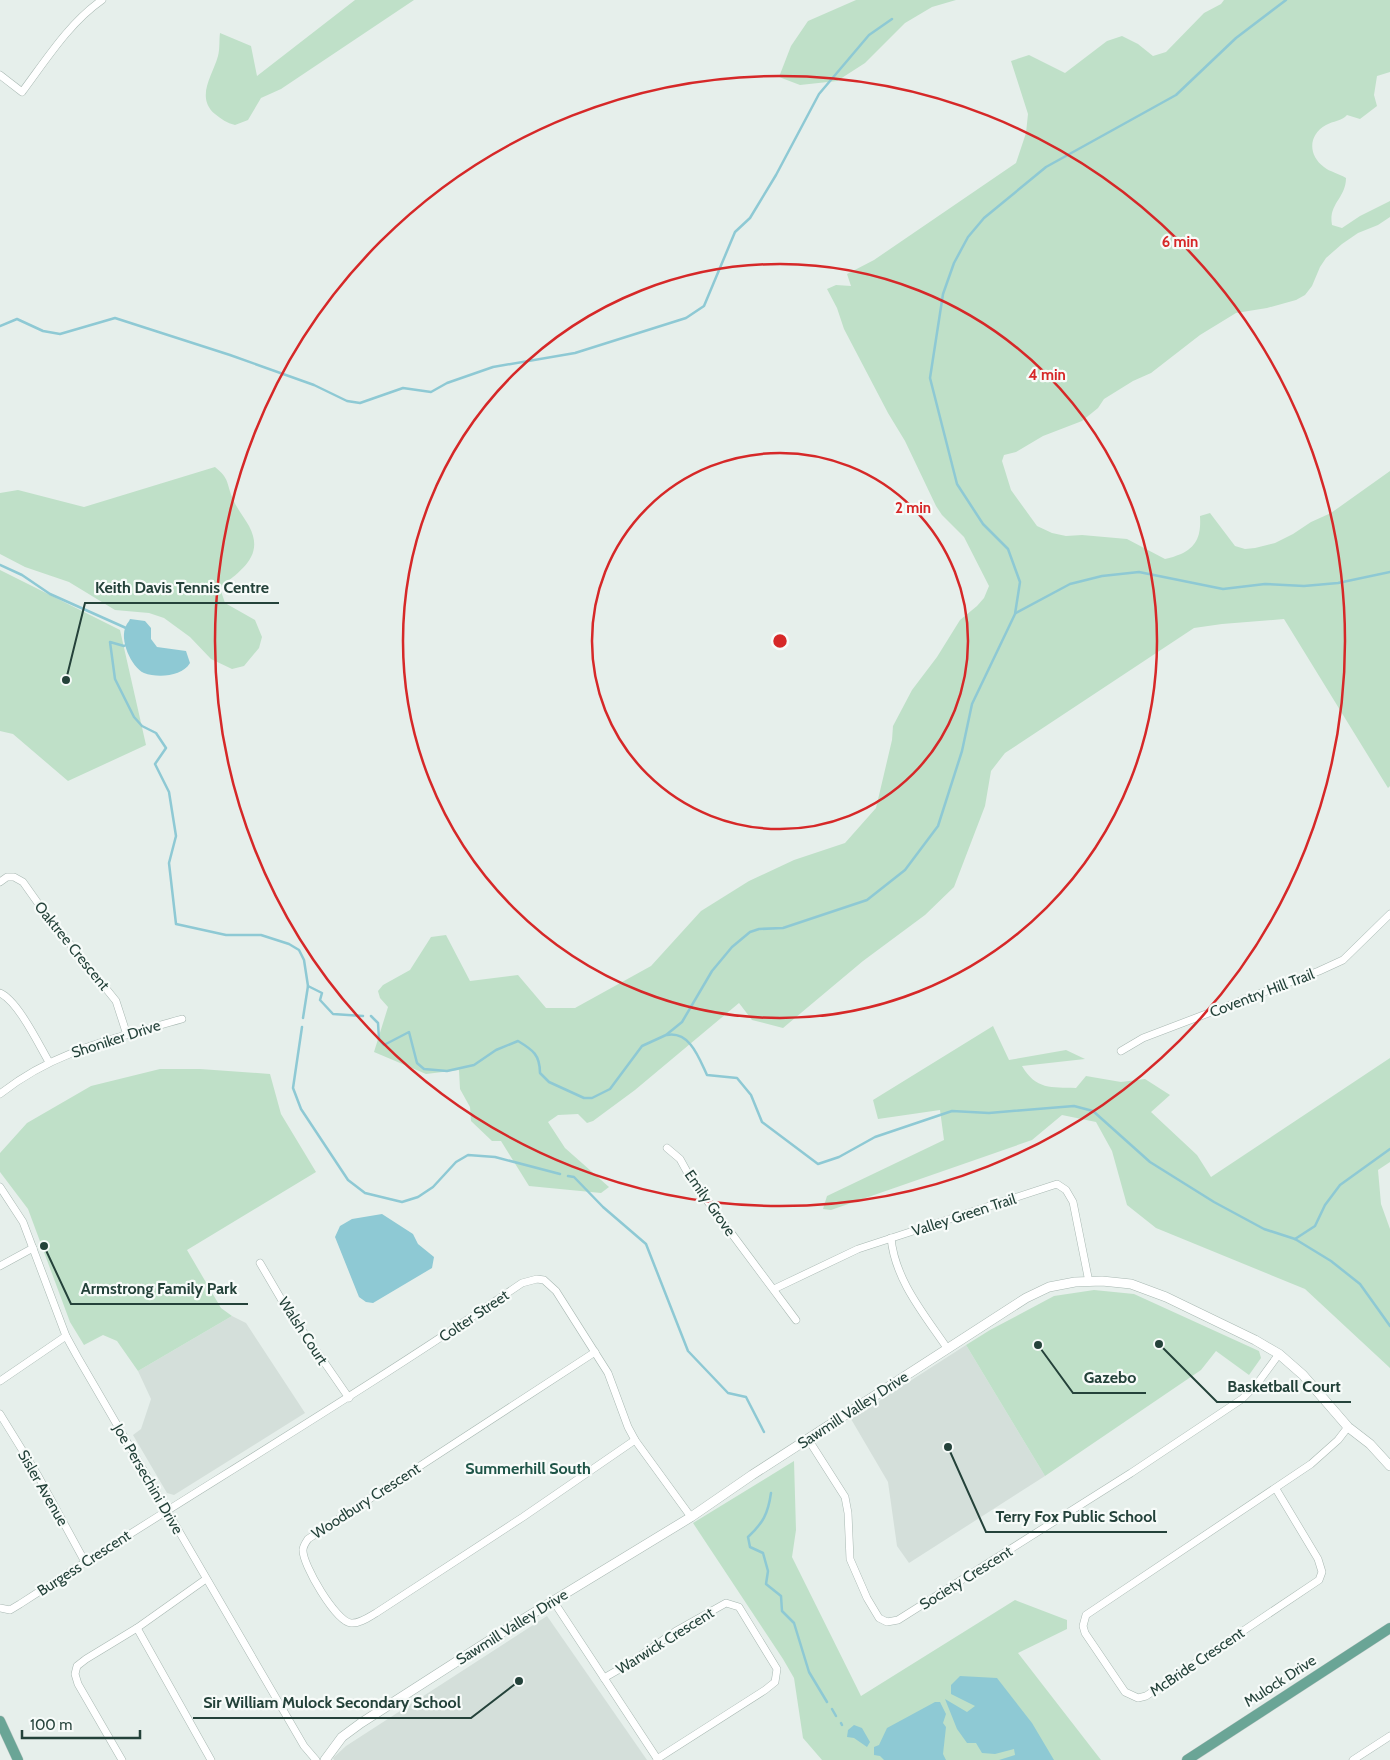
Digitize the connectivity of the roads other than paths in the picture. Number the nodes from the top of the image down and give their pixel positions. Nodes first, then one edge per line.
1 (102, 0) edge
2 (0, 75) edge
3 (0, 882) edge
4 (1390, 914) edge
5 (0, 993) edge
6 (182, 1019) dead end
7 (127, 1035) junction
8 (1121, 1051) dead end
9 (49, 1062) junction
10 (0, 1094) edge
11 (667, 1148) dead end
12 (0, 1188) edge
13 (891, 1238) junction
14 (34, 1248) junction
15 (260, 1263) dead end
16 (0, 1266) edge
17 (1089, 1282) junction
18 (774, 1289) junction
19 (796, 1320) dead end
20 (66, 1336) junction
21 (947, 1348) junction
22 (595, 1352) junction
23 (1279, 1354) junction
24 (0, 1381) edge
25 (349, 1398) junction
26 (0, 1414) edge
27 (1348, 1427) junction
28 (808, 1439) junction
29 (635, 1440) junction
30 (1390, 1466) edge
31 (1276, 1489) junction
32 (167, 1510) junction
33 (691, 1517) junction
34 (85, 1562) junction
35 (206, 1579) junction
36 (554, 1602) junction
37 (0, 1608) edge
38 (137, 1628) junction
39 (1390, 1628) edge
40 (604, 1678) junction
41 (0, 1721) edge
42 (1390, 1736) edge
43 (658, 1759) edge
44 (18, 1760) edge
45 (122, 1760) edge
46 (211, 1760) edge
47 (316, 1760) edge
48 (325, 1760) edge
49 (1187, 1760) edge
50 (1353, 1760) edge

1 - 2 street
3 - 7 street, Oaktree Crescent
4 - 8 street, Coventry Hill Trail
5 - 9 street
6 - 7 street, Shoniker Drive
7 - 9 street, Shoniker Drive
9 - 10 street, Shoniker Drive
11 - 18 street, Emily Grove
12 - 14 street, Joe Persechini Drive
13 - 17 street, Valley Green Trail
13 - 18 street, Valley Green Trail
13 - 21 street
14 - 16 street
14 - 20 street, Joe Persechini Drive
15 - 25 street, Walsh Court
17 - 21 street, Sawmill Valley Drive
17 - 23 street, Sawmill Valley Drive
18 - 19 street
20 - 24 street
20 - 32 street, Joe Persechini Drive
21 - 28 street, Sawmill Valley Drive
22 - 25 street, Colter Street
22 - 29 street, Colter Street
22 - 29 street, Woodbury Crescent
23 - 27 street, Sawmill Valley Drive
23 - 28 street, Society Crescent
25 - 32 street, Colter Street
26 - 34 street, Sisler Avenue
27 - 30 street, Sawmill Valley Drive
27 - 31 street, McBride Crescent
28 - 33 street, Sawmill Valley Drive
29 - 33 street, Colter Street
31 - 31 street, McBride Crescent
32 - 34 street, Burgess Crescent
32 - 35 street, Joe Persechini Drive
33 - 36 street, Sawmill Valley Drive
34 - 37 street, Burgess Crescent
35 - 38 street
35 - 47 street, Joe Persechini Drive
36 - 40 street
36 - 48 street, Sawmill Valley Drive
38 - 45 street
38 - 46 street
39 - 49 main road, Mulock Drive
40 - 43 street
40 - 43 street, Warwick Crescent
41 - 44 main road
42 - 50 street

